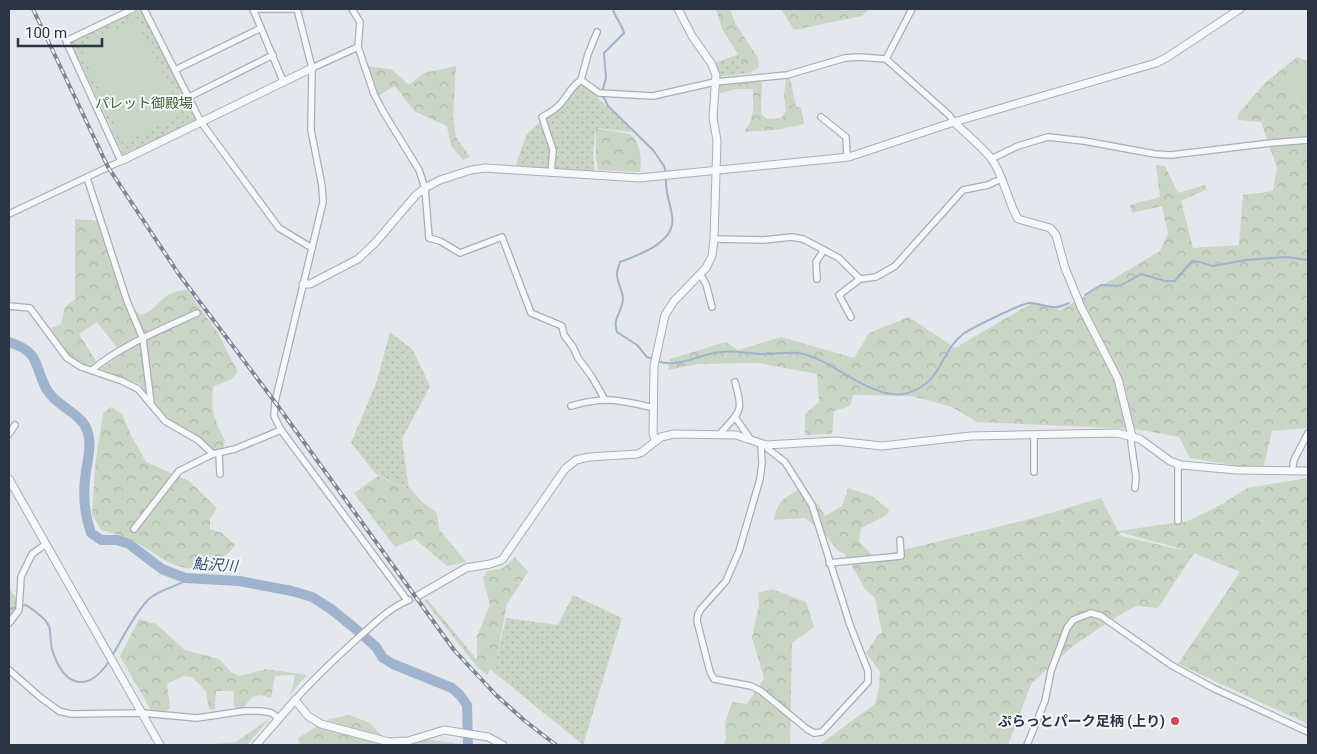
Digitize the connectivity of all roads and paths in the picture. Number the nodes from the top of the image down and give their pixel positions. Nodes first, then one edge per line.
1 (133, 9) edge
2 (144, 9) edge
3 (253, 9) edge
4 (297, 9) edge
5 (352, 9) edge
6 (678, 9) edge
7 (912, 9) edge
8 (1240, 9) edge
9 (261, 28) junction
10 (597, 32) dead end
11 (358, 47) junction
12 (273, 55) junction
13 (886, 59) junction
14 (312, 68) junction
15 (175, 70) junction
16 (581, 80) junction
17 (283, 81) junction
18 (715, 82) junction
19 (189, 97) junction
20 (821, 117) dead end
21 (201, 122) junction
22 (954, 122) junction
23 (1308, 140) edge
24 (847, 157) junction
25 (991, 159) junction
26 (121, 161) junction
27 (716, 170) junction
28 (551, 173) junction
29 (87, 178) junction
30 (1001, 179) junction
31 (425, 188) junction
32 (9, 214) edge
33 (714, 238) junction
34 (312, 248) junction
35 (824, 250) junction
36 (700, 274) junction
37 (818, 279) dead end
38 (860, 279) junction
39 (303, 284) junction
40 (9, 306) edge
41 (712, 307) dead end
42 (197, 313) dead end
43 (851, 317) dead end
44 (143, 338) junction
45 (92, 370) junction
46 (735, 382) dead end
47 (605, 400) junction
48 (151, 405) junction
49 (571, 406) dead end
50 (654, 408) junction
51 (736, 417) junction
52 (15, 425) dead end
53 (281, 430) junction
54 (1308, 433) edge
55 (9, 434) edge
56 (720, 434) junction
57 (1034, 435) junction
58 (1132, 436) junction
59 (751, 440) junction
60 (656, 441) junction
61 (764, 444) junction
62 (216, 454) junction
63 (1178, 464) junction
64 (1293, 466) dead end
65 (1308, 471) edge
66 (1034, 472) dead end
67 (220, 474) dead end
68 (9, 479) edge
69 (1135, 488) dead end
70 (1178, 521) dead end
71 (134, 529) dead end
72 (900, 540) dead end
73 (46, 544) junction
74 (829, 563) junction
75 (416, 597) joint
76 (408, 600) junction
77 (9, 623) edge
78 (9, 670) edge
79 (295, 700) junction
80 (142, 713) junction
81 (278, 719) junction
82 (1308, 732) edge
83 (160, 745) edge
84 (256, 745) edge
85 (503, 745) edge
86 (1027, 745) edge

1 - 26 street
2 - 15 street
3 - 4 street
3 - 9 street
4 - 14 street
5 - 11 street
6 - 18 street
7 - 13 street
8 - 22 street
9 - 12 street
9 - 15 street
10 - 16 street
11 - 14 street
11 - 31 street
12 - 17 street
12 - 19 street
13 - 18 street
13 - 22 street
14 - 17 street
14 - 34 street
15 - 19 street
16 - 18 street
16 - 28 street
17 - 21 street
18 - 27 street
19 - 21 street
20 - 24 street
21 - 26 street
21 - 34 street
22 - 24 street
22 - 25 street
23 - 25 street
24 - 27 street
25 - 30 street
26 - 29 street
27 - 28 street
27 - 33 street
28 - 31 street
29 - 32 street
29 - 44 street
30 - 38 street
30 - 58 street
31 - 39 street
31 - 47 street
33 - 35 street
33 - 36 street
34 - 39 street
35 - 37 street
35 - 38 street
36 - 41 street
36 - 50 street
38 - 43 street
39 - 53 street
40 - 45 street
42 - 44 street
44 - 45 street
44 - 48 street
45 - 48 street
46 - 51 street
47 - 49 street
47 - 50 street
48 - 62 street
50 - 60 street
51 - 56 street
51 - 59 street
52 - 55 street
53 - 62 street
53 - 76 street
54 - 64 street
56 - 59 street
56 - 60 street
57 - 58 street
57 - 61 street
57 - 66 street
58 - 63 street
58 - 69 street
59 - 61 street
60 - 75 street
61 - 74 street
61 - 74 street
62 - 67 street
62 - 71 street
63 - 65 street
63 - 70 street
68 - 73 street
72 - 74 street
73 - 77 street
73 - 80 street
75 - 76 street
76 - 79 street
78 - 80 street
79 - 81 street
79 - 85 street
80 - 81 street
80 - 83 street
81 - 84 street
82 - 86 street

